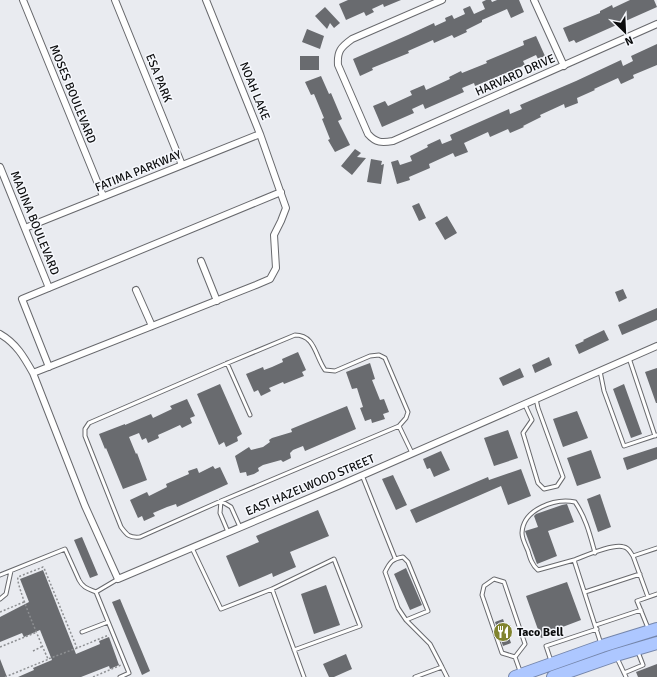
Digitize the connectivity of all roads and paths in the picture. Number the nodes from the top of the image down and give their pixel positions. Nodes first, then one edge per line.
1 (23, 0) edge
2 (115, 0) edge
3 (206, 0) edge
4 (442, 0) edge
5 (534, 0) edge
6 (657, 24) edge
7 (564, 66) junction
8 (260, 134) junction
9 (182, 165) junction
10 (0, 167) edge
11 (281, 192) junction
12 (103, 196) junction
13 (25, 228) junction
14 (201, 261) dead end
15 (49, 288) junction
16 (136, 290) dead end
17 (217, 301) junction
18 (152, 326) junction
19 (0, 334) edge
20 (657, 346) edge
21 (629, 358) junction
22 (227, 363) junction
23 (49, 367) junction
24 (600, 371) junction
25 (33, 373) junction
26 (536, 399) junction
27 (525, 404) junction
28 (250, 414) dead end
29 (399, 426) junction
30 (656, 435) edge
31 (412, 453) junction
32 (362, 475) junction
33 (221, 501) junction
34 (240, 527) junction
35 (228, 532) junction
36 (192, 548) junction
37 (657, 548) edge
38 (595, 553) junction
39 (633, 556) junction
40 (395, 558) junction
41 (574, 560) junction
42 (11, 571) junction
43 (640, 574) junction
44 (0, 575) edge
45 (118, 579) junction
46 (272, 589) junction
47 (96, 592) junction
48 (584, 592) junction
49 (657, 594) edge
50 (648, 596) junction
51 (0, 599) edge
52 (25, 602) junction
53 (641, 610) junction
54 (0, 612) edge
55 (406, 620) junction
56 (108, 622) junction
57 (597, 627) junction
58 (653, 630) edge
59 (37, 632) junction
60 (82, 632) dead end
61 (113, 633) junction
62 (657, 643) edge
63 (43, 646) junction
64 (602, 646) junction
65 (0, 647) edge
66 (77, 648) junction
67 (637, 649) junction
68 (294, 650) junction
69 (33, 651) dead end
70 (616, 655) junction
71 (515, 656) junction
72 (49, 659) junction
73 (552, 663) junction
74 (125, 664) junction
75 (442, 667) junction
76 (624, 673) junction
77 (520, 676) edge
78 (5, 677) edge
79 (93, 677) edge
80 (120, 677) edge
81 (304, 677) edge
82 (416, 677) edge
83 (447, 677) edge
84 (553, 677) edge
85 (626, 677) edge

1 - 12 street, MOSES BOULEVARD
2 - 9 street, ESA PARK
3 - 8 street, NOAH LAKE
4 - 7 street, HARVARD DRIVE
5 - 7 street
6 - 7 street, HARVARD DRIVE
8 - 9 street, FATIMA PARKWAY
8 - 11 street, NOAH LAKE
9 - 12 street, FATIMA PARKWAY
10 - 13 street, MADINA BOULEVARD
11 - 15 street
11 - 17 street, NOAH LAKE
12 - 13 street, FATIMA PARKWAY
13 - 15 street, MADINA BOULEVARD
14 - 17 street
15 - 23 street
16 - 18 street
17 - 18 street, NOAH LAKE
18 - 23 street, NOAH LAKE
19 - 25 street
20 - 21 street, EAST HAZELWOOD STREET
21 - 24 street, EAST HAZELWOOD STREET
21 - 30 lane
22 - 28 lane
22 - 29 lane
22 - 33 lane
23 - 25 street, NOAH LAKE
24 - 26 street, EAST HAZELWOOD STREET
24 - 30 lane
25 - 45 street
26 - 27 street, EAST HAZELWOOD STREET
26 - 27 lane
27 - 31 street, EAST HAZELWOOD STREET
29 - 31 lane
29 - 33 lane
31 - 32 street, EAST HAZELWOOD STREET
32 - 34 street, EAST HAZELWOOD STREET
32 - 40 lane
33 - 34 lane
33 - 35 lane
34 - 35 street, EAST HAZELWOOD STREET
35 - 36 street, EAST HAZELWOOD STREET
36 - 45 street, EAST HAZELWOOD STREET
36 - 46 lane
37 - 39 lane
38 - 39 lane
38 - 41 lane
38 - 41 lane
39 - 43 lane
40 - 55 lane
40 - 55 lane
41 - 48 lane
42 - 44 lane
42 - 47 lane
42 - 51 lane
43 - 48 lane
43 - 50 lane
45 - 47 lane
46 - 68 lane
46 - 68 lane
47 - 56 lane
48 - 57 lane
49 - 50 lane
50 - 53 lane
52 - 54 path
52 - 59 path
52 - 66 path
53 - 57 lane
53 - 58 lane
55 - 75 lane
56 - 60 lane
56 - 61 lane
57 - 64 lane
57 - 73 lane
58 - 64 highway
59 - 63 path
59 - 65 path
61 - 66 path
61 - 74 lane
62 - 67 highway
63 - 69 path
63 - 72 path
64 - 73 highway
66 - 72 path
67 - 70 highway
67 - 76 lane
68 - 81 lane
70 - 76 lane
70 - 84 highway
71 - 71 lane
71 - 77 lane
72 - 78 path
73 - 77 highway
74 - 79 path
74 - 80 lane
75 - 82 lane
75 - 83 lane
76 - 85 lane

